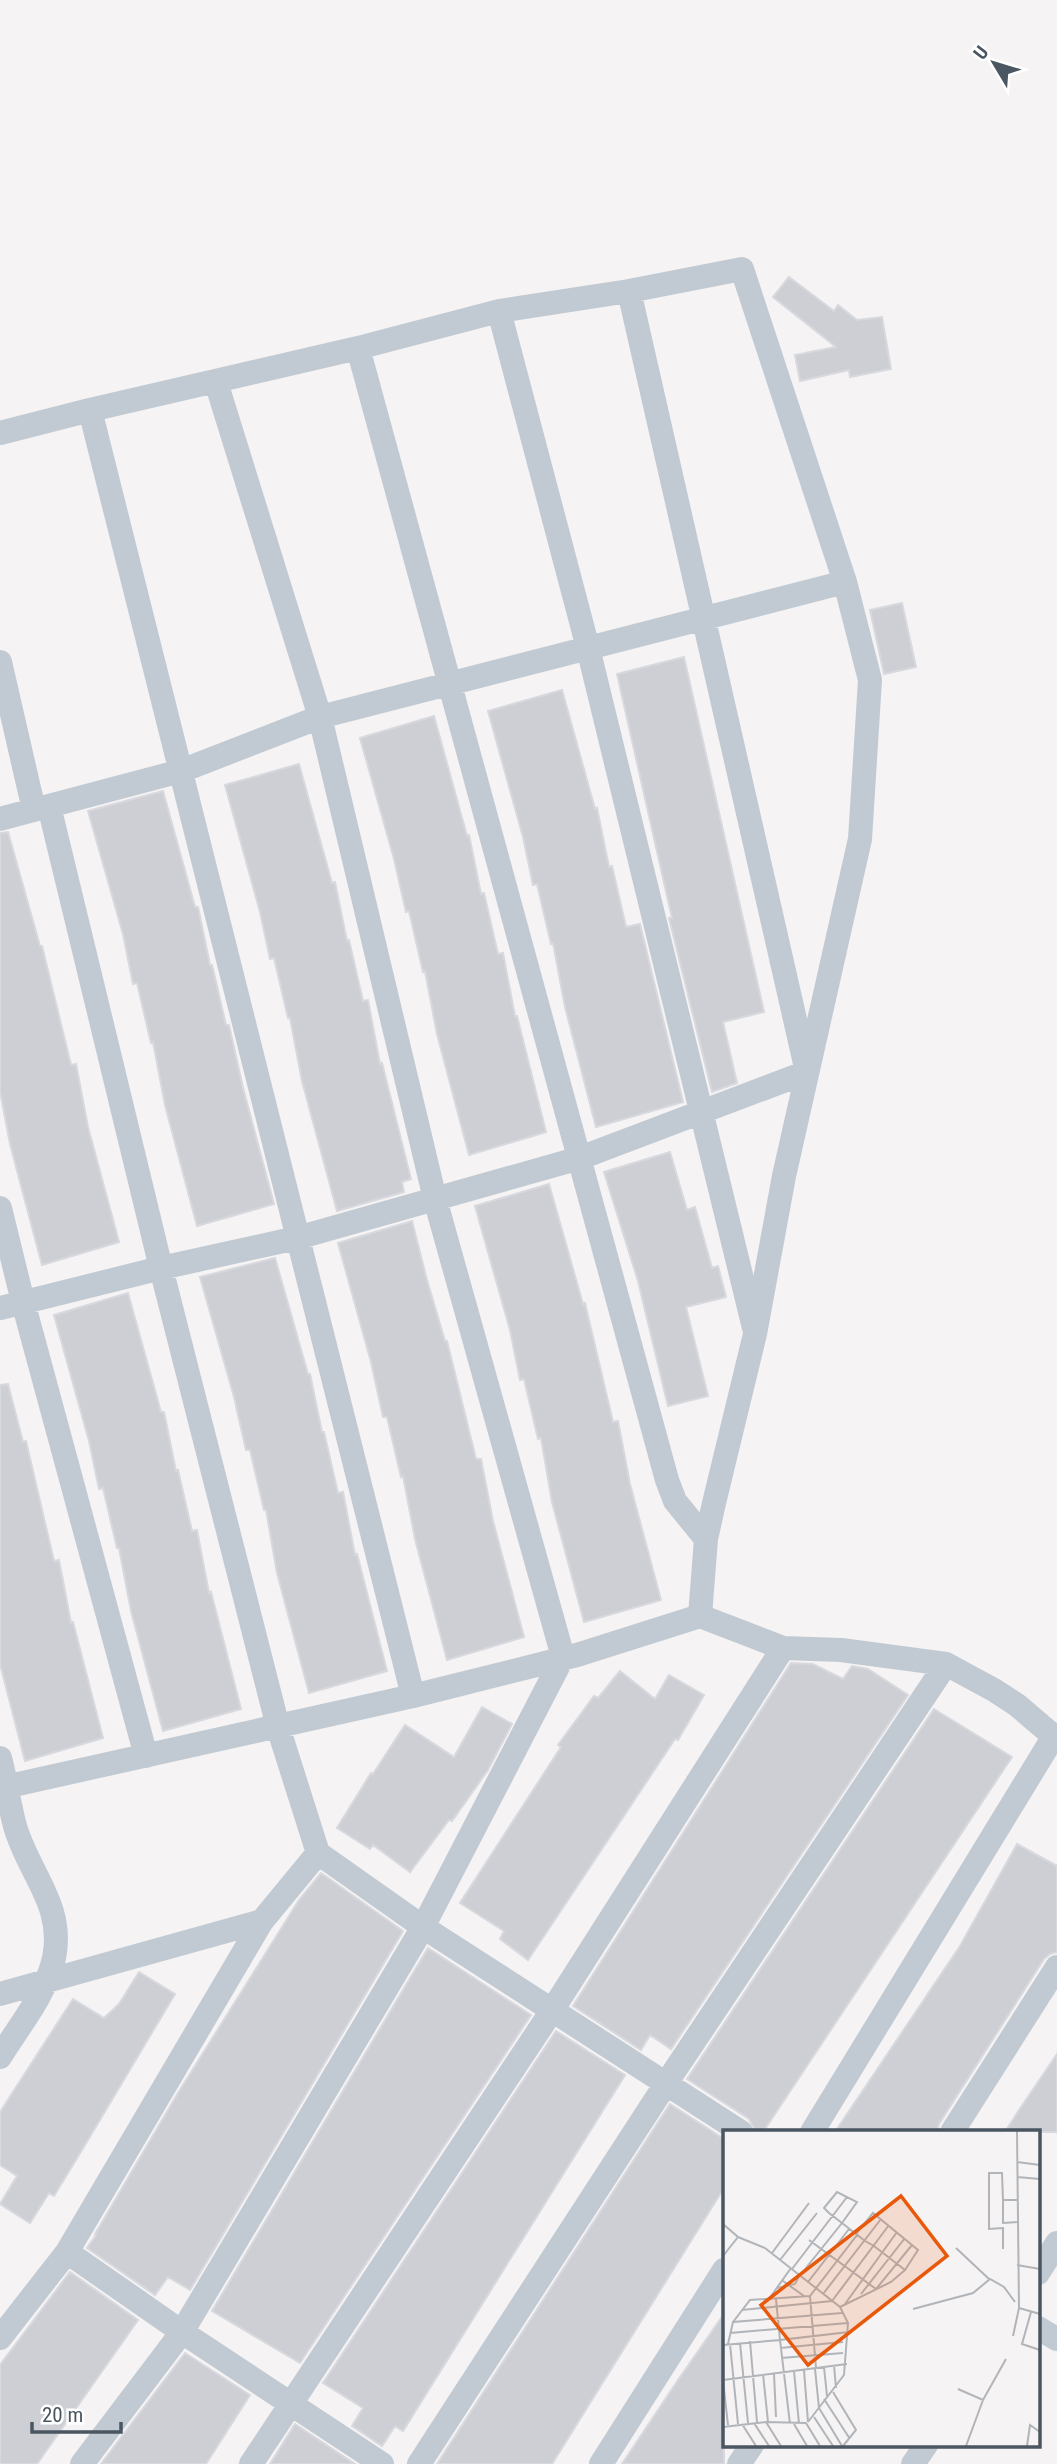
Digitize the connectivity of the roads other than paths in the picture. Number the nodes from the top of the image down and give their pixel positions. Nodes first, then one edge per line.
1 (629, 291) junction
2 (499, 311) junction
3 (358, 348) junction
4 (216, 382) junction
5 (90, 410) junction
6 (0, 433) edge
7 (845, 582) junction
8 (705, 618) junction
9 (589, 648) junction
10 (0, 662) edge
11 (450, 684) junction
12 (320, 717) junction
13 (181, 771) junction
14 (42, 808) junction
15 (0, 819) edge
16 (807, 1072) junction
17 (701, 1112) junction
18 (580, 1158) junction
19 (435, 1199) junction
20 (0, 1208) edge
21 (297, 1238) junction
22 (161, 1268) junction
23 (11, 1305) edge
24 (755, 1334) junction
25 (706, 1539) junction
26 (699, 1616) junction
27 (783, 1648) junction
28 (563, 1657) junction
29 (946, 1664) junction
30 (413, 1696) junction
31 (278, 1727) junction
32 (1056, 1737) edge
33 (146, 1756) junction
34 (0, 1758) edge
35 (4, 1788) edge
36 (318, 1853) junction
37 (262, 1920) junction
38 (423, 1927) junction
39 (1057, 1967) edge
40 (47, 1981) junction
41 (0, 1994) edge
42 (553, 2009) junction
43 (0, 2057) edge
44 (667, 2082) junction
45 (738, 2130) edge
46 (812, 2130) edge
47 (953, 2130) edge
48 (1057, 2243) edge
49 (67, 2252) junction
50 (1040, 2270) edge
51 (723, 2272) edge
52 (1040, 2329) edge
53 (182, 2332) junction
54 (1, 2333) edge
55 (1057, 2339) edge
56 (291, 2404) junction
57 (751, 2446) edge
58 (925, 2446) edge
59 (82, 2464) edge
60 (251, 2464) edge
61 (382, 2464) edge
62 (419, 2464) edge
63 (601, 2464) edge
64 (739, 2464) edge
65 (913, 2464) edge

1 - 2 street
1 - 7 street
1 - 8 street
2 - 3 street
2 - 9 street
3 - 4 street
3 - 11 street
4 - 5 street
4 - 12 street
5 - 6 street
5 - 13 street
7 - 8 street
7 - 16 street
8 - 9 street
8 - 16 street
9 - 11 street
9 - 17 street
10 - 14 street
11 - 12 street
11 - 18 street
12 - 13 street
12 - 19 street
13 - 14 street
13 - 21 street
14 - 15 street
14 - 22 street
16 - 17 street
16 - 24 street
17 - 18 street
17 - 24 street
18 - 19 street
18 - 25 street
19 - 21 street
19 - 28 street
20 - 23 street
21 - 22 street
21 - 30 street
22 - 23 street
22 - 31 street
23 - 33 street
24 - 25 street
25 - 26 street
26 - 27 street
26 - 28 street
27 - 29 street
27 - 42 street
28 - 30 street
28 - 38 street
29 - 32 street
29 - 44 street
30 - 31 street
31 - 33 street
31 - 36 street
32 - 46 street
33 - 35 street
34 - 35 street
35 - 40 street
36 - 37 street
36 - 38 street
37 - 40 street
37 - 49 street
38 - 42 street
38 - 53 street
39 - 47 street
40 - 41 street
40 - 43 street
42 - 44 street
42 - 56 street
44 - 45 street
44 - 62 street
48 - 50 street
49 - 53 street
49 - 54 street
51 - 63 street
52 - 55 street
53 - 56 street
53 - 59 street
56 - 60 street
56 - 61 street
57 - 64 street
58 - 65 street

